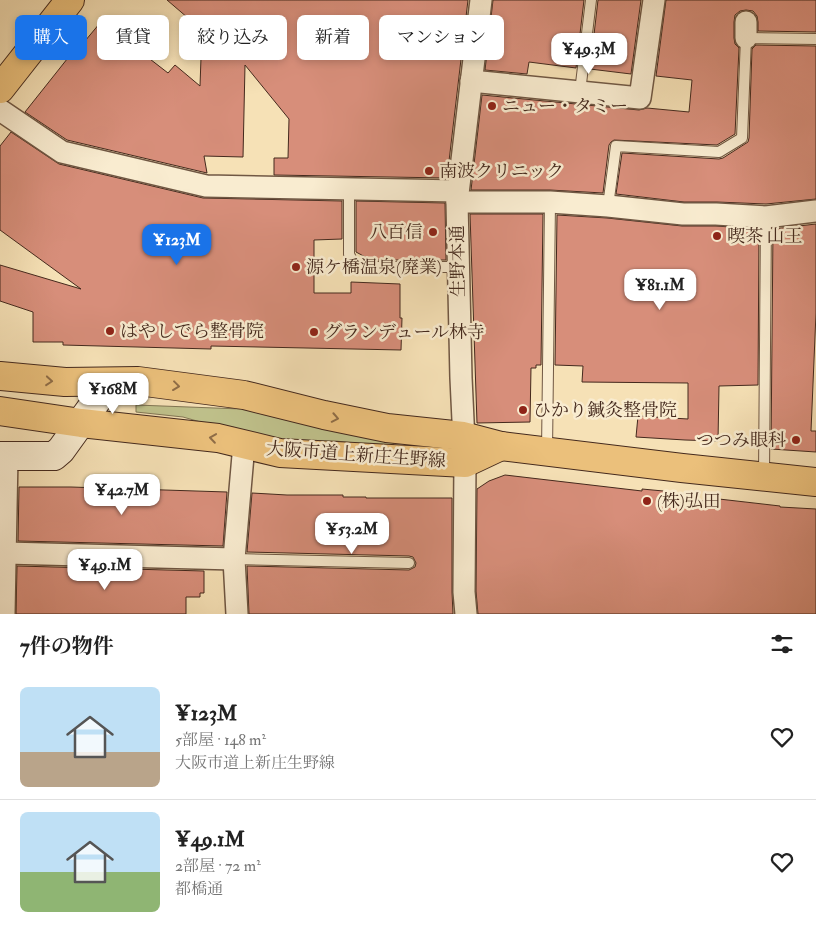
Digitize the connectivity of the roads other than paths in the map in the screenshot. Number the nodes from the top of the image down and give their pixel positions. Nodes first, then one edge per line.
1 (70, 0) edge
2 (481, 0) edge
3 (590, 0) edge
4 (654, 0) edge
5 (816, 39) edge
6 (471, 81) junction
7 (0, 89) edge
8 (580, 92) junction
9 (0, 110) edge
10 (349, 188) junction
11 (457, 197) junction
12 (550, 202) junction
13 (608, 206) junction
14 (816, 211) edge
15 (766, 217) junction
16 (458, 267) junction
17 (0, 376) edge
18 (110, 382) junction
19 (0, 411) edge
20 (81, 423) junction
21 (463, 436) junction
22 (244, 444) junction
23 (501, 446) junction
24 (547, 452) junction
25 (3, 456) edge
26 (465, 463) junction
27 (764, 476) junction
28 (816, 482) edge
29 (6, 552) junction
30 (234, 559) junction
31 (409, 563) dead end
32 (2, 584) edge
33 (4, 614) edge
34 (237, 614) edge
35 (466, 614) edge

1 - 7 main road
2 - 6 street, 生野本通
3 - 8 lane
4 - 8 street
5 - 13 lane
6 - 8 street
6 - 11 street, 生野本通
9 - 10 street
10 - 11 street
10 - 16 lane
11 - 12 street
11 - 16 street, 生野本通
12 - 13 street
12 - 24 lane
13 - 15 street
14 - 15 street
15 - 27 lane
16 - 21 street, 生野本通
17 -> 18 main road, 大阪市道上新庄生野線
18 - 20 street
18 -> 21 main road, 大阪市道上新庄生野線
19 - 20 main road, 大阪市道上新庄生野線
22 -> 20 main road, 大阪市道上新庄生野線
20 - 25 street
21 - 23 main road, 大阪市道上新庄生野線
21 - 26 street, 生野本通
22 - 26 main road, 大阪市道上新庄生野線
22 - 30 street
23 - 24 main road, 大阪市道上新庄生野線
23 - 26 main road, 大阪市道上新庄生野線
24 - 27 main road, 大阪市道上新庄生野線
25 - 29 street
26 - 35 street, 生野本通
27 - 28 main road, 大阪市道上新庄生野線
29 - 30 street
29 - 32 street
30 - 31 lane
30 - 34 street
32 - 33 street

